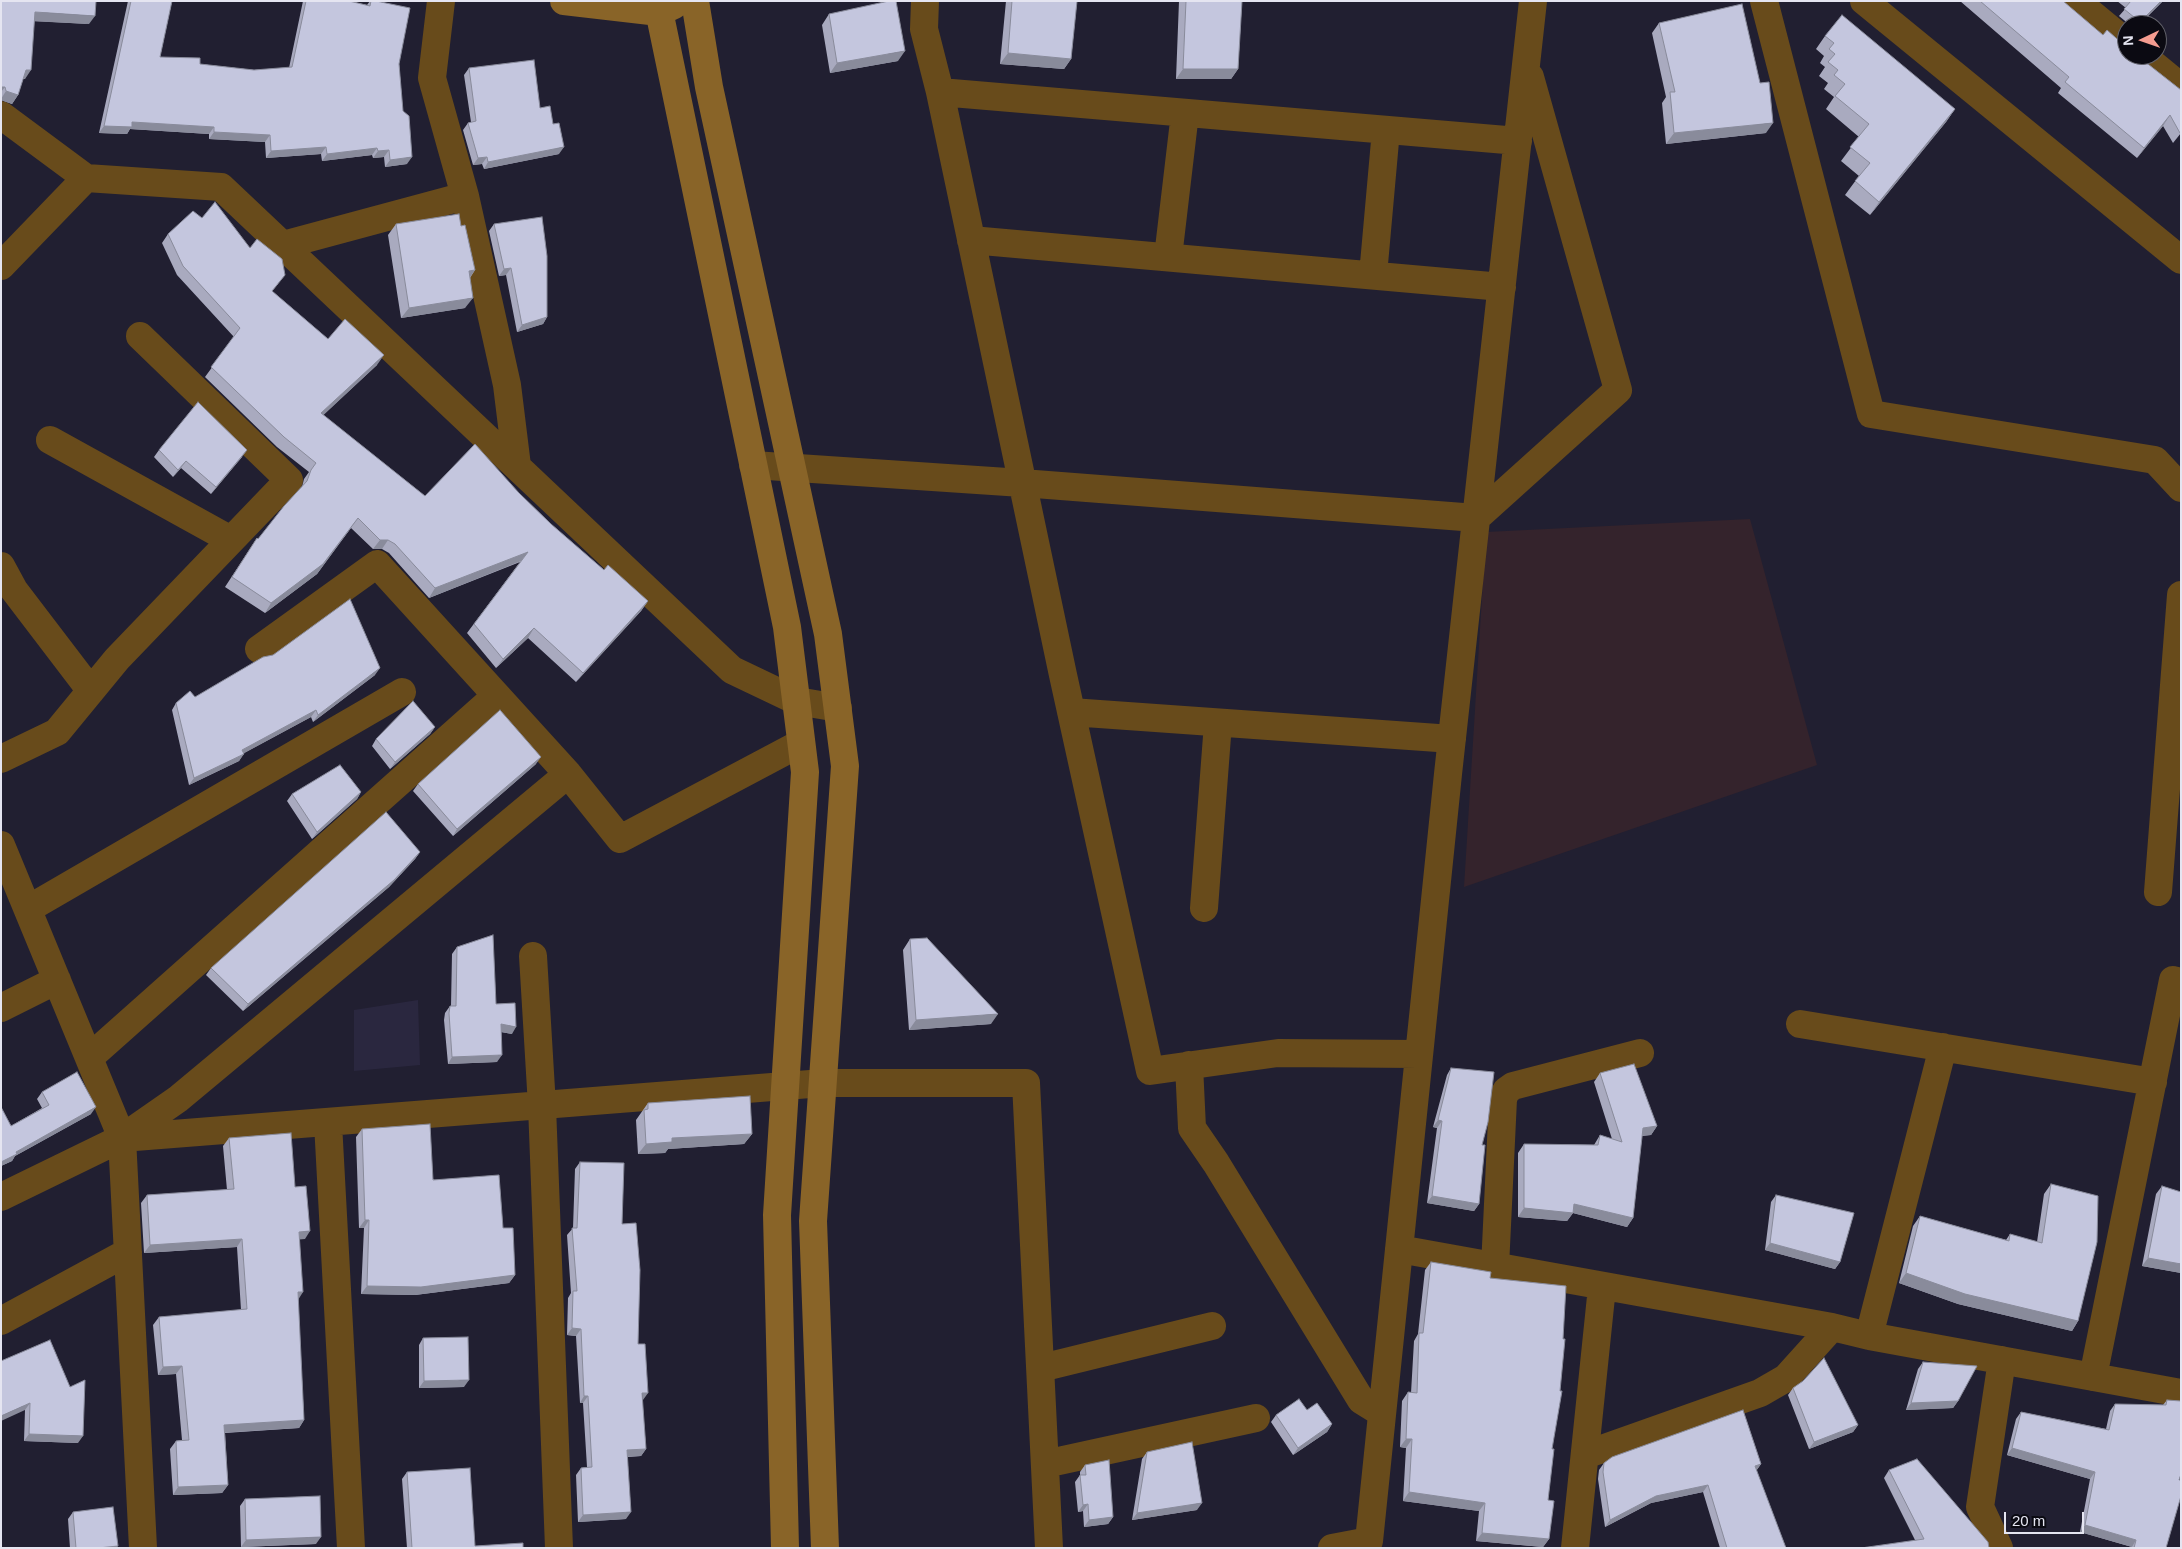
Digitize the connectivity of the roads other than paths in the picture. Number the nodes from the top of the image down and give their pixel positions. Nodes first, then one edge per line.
1 (441, 1) edge
2 (564, 1) edge
3 (695, 1) edge
4 (925, 1) edge
5 (1533, 1) edge
6 (1764, 1) edge
7 (1864, 1) edge
8 (2076, 1) edge
9 (666, 5) edge
10 (2117, 35) edge
11 (1526, 64) junction
12 (2157, 65) edge
13 (2178, 79) edge
14 (940, 92) junction
15 (1185, 113) junction
16 (1, 115) edge
17 (1386, 130) junction
18 (1518, 140) junction
19 (86, 178) junction
20 (465, 196) junction
21 (971, 240) junction
22 (283, 245) junction
23 (1168, 257) junction
24 (2181, 260) edge
25 (1, 266) edge
26 (1373, 275) junction
27 (1502, 286) junction
28 (140, 336) dead end
29 (50, 440) dead end
30 (517, 466) junction
31 (753, 466) junction
32 (792, 468) junction
33 (1022, 483) junction
34 (2181, 488) edge
35 (1476, 518) junction
36 (231, 540) junction
37 (1, 566) edge
38 (2181, 595) edge
39 (2181, 600) edge
40 (259, 649) dead end
41 (91, 691) junction
42 (402, 692) dead end
43 (496, 696) junction
44 (796, 701) junction
45 (838, 708) junction
46 (1071, 712) junction
47 (1218, 723) junction
48 (1452, 739) junction
49 (801, 743) junction
50 (1, 759) edge
51 (568, 774) junction
52 (2173, 801) edge
53 (1, 845) edge
54 (2158, 892) dead end
55 (1204, 908) dead end
56 (28, 909) junction
57 (533, 956) dead end
58 (57, 980) junction
59 (2181, 982) edge
60 (1, 1008) edge
61 (1800, 1024) dead end
62 (1943, 1047) junction
63 (1640, 1053) dead end
64 (1419, 1054) junction
65 (89, 1058) junction
66 (1190, 1065) junction
67 (2153, 1082) junction
68 (823, 1083) junction
69 (785, 1086) junction
70 (542, 1106) junction
71 (328, 1123) junction
72 (122, 1138) junction
73 (1, 1197) edge
74 (1399, 1249) junction
75 (128, 1252) junction
76 (1495, 1267) junction
77 (1602, 1287) junction
78 (1, 1321) edge
79 (1212, 1326) dead end
80 (1832, 1327) junction
81 (1869, 1336) junction
82 (2002, 1360) junction
83 (1041, 1368) junction
84 (2093, 1377) junction
85 (2181, 1393) edge
86 (1382, 1413) junction
87 (1256, 1418) dead end
88 (1585, 1455) junction
89 (1045, 1464) junction
90 (142, 1548) edge
91 (351, 1548) edge
92 (559, 1548) edge
93 (785, 1548) edge
94 (824, 1548) edge
95 (1050, 1548) edge
96 (1332, 1548) edge
97 (1576, 1548) edge
98 (1999, 1548) edge

1 - 20 street
2 - 9 street
3 - 32 street
4 - 14 street
5 - 11 street
6 - 34 street
7 - 24 street
8 - 10 street
9 - 31 street
11 - 18 street
11 - 35 street
12 - 13 street
14 - 15 street
14 - 21 street
15 - 17 street
15 - 23 street
16 - 19 street
17 - 18 street
17 - 26 street
18 - 27 street
19 - 22 street
19 - 25 street
20 - 22 street
20 - 30 street
21 - 23 street
21 - 33 street
22 - 30 street
23 - 26 street
26 - 27 street
27 - 35 street
28 - 36 street
29 - 36 street
30 - 44 street
31 - 32 street
31 - 44 street
32 - 33 street
32 - 45 street
33 - 35 street
33 - 46 street
35 - 48 street
36 - 41 street
37 - 41 street
38 - 39 street
39 - 52 street
40 - 43 street
41 - 50 street
42 - 56 street
43 - 51 street
43 - 65 street
44 - 45 street
44 - 49 street
45 - 68 street
46 - 47 street
46 - 66 street
47 - 48 street
47 - 55 street
48 - 64 street
49 - 51 street
49 - 69 street
51 - 72 street
52 - 54 street
53 - 56 street
56 - 58 street
57 - 70 street
58 - 60 street
58 - 65 street
59 - 67 street
61 - 62 street
62 - 67 street
62 - 81 street
63 - 76 street
64 - 66 street
64 - 74 street
65 - 72 street
66 - 86 street
67 - 84 street
68 - 69 street
68 - 83 street
68 - 94 street
69 - 70 street
69 - 93 street
70 - 71 street
70 - 92 street
71 - 72 street
71 - 91 street
72 - 73 street
72 - 75 street
74 - 76 street
74 - 86 street
75 - 78 street
75 - 90 street
76 - 77 street
77 - 80 street
77 - 88 street
79 - 83 street
80 - 81 street
80 - 88 street
81 - 82 street
82 - 84 street
82 - 98 street
83 - 89 street
84 - 85 street
86 - 96 street
87 - 89 street
88 - 97 street
89 - 95 street

